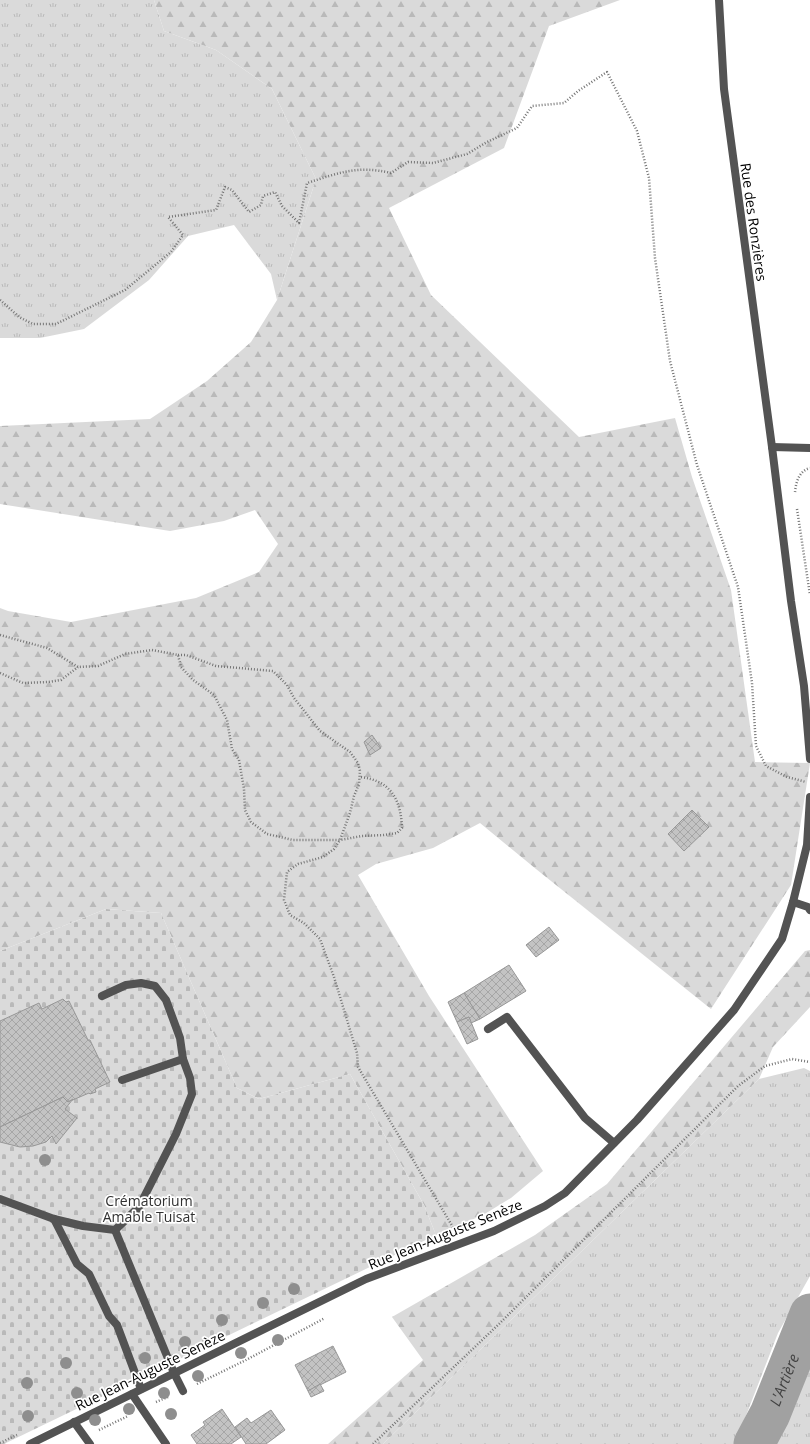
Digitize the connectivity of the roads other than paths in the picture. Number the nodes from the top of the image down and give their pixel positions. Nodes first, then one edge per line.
1 (719, 0) edge
2 (772, 447) junction
3 (810, 448) edge
4 (810, 759) edge
5 (810, 797) edge
6 (793, 902) junction
7 (810, 910) edge
8 (102, 996) dead end
9 (488, 1029) dead end
10 (183, 1058) junction
11 (122, 1080) dead end
12 (614, 1143) junction
13 (0, 1198) edge
14 (54, 1219) junction
15 (115, 1230) junction
16 (174, 1373) junction
17 (141, 1389) junction
18 (183, 1391) road end
19 (132, 1394) junction
20 (74, 1422) junction
21 (30, 1444) edge
22 (90, 1444) edge
23 (166, 1444) edge

1 - 2 street, Rue des Ronzières
2 - 3 street
2 - 4 street
5 - 6 street, Rue Jean-Auguste Senèze
6 - 7 street
6 - 12 street, Rue Jean-Auguste Senèze
8 - 10 street
9 - 12 street
10 - 11 street
10 - 15 street
12 - 16 street, Rue Jean-Auguste Senèze
13 - 14 street
14 - 15 street
14 - 17 street
15 - 16 street
16 - 17 street, Rue Jean-Auguste Senèze
16 - 18 street
17 - 19 street, Rue Jean-Auguste Senèze
19 - 20 street, Rue Jean-Auguste Senèze
19 - 23 street
20 - 21 street, Rue Jean-Auguste Senèze
20 - 22 street

